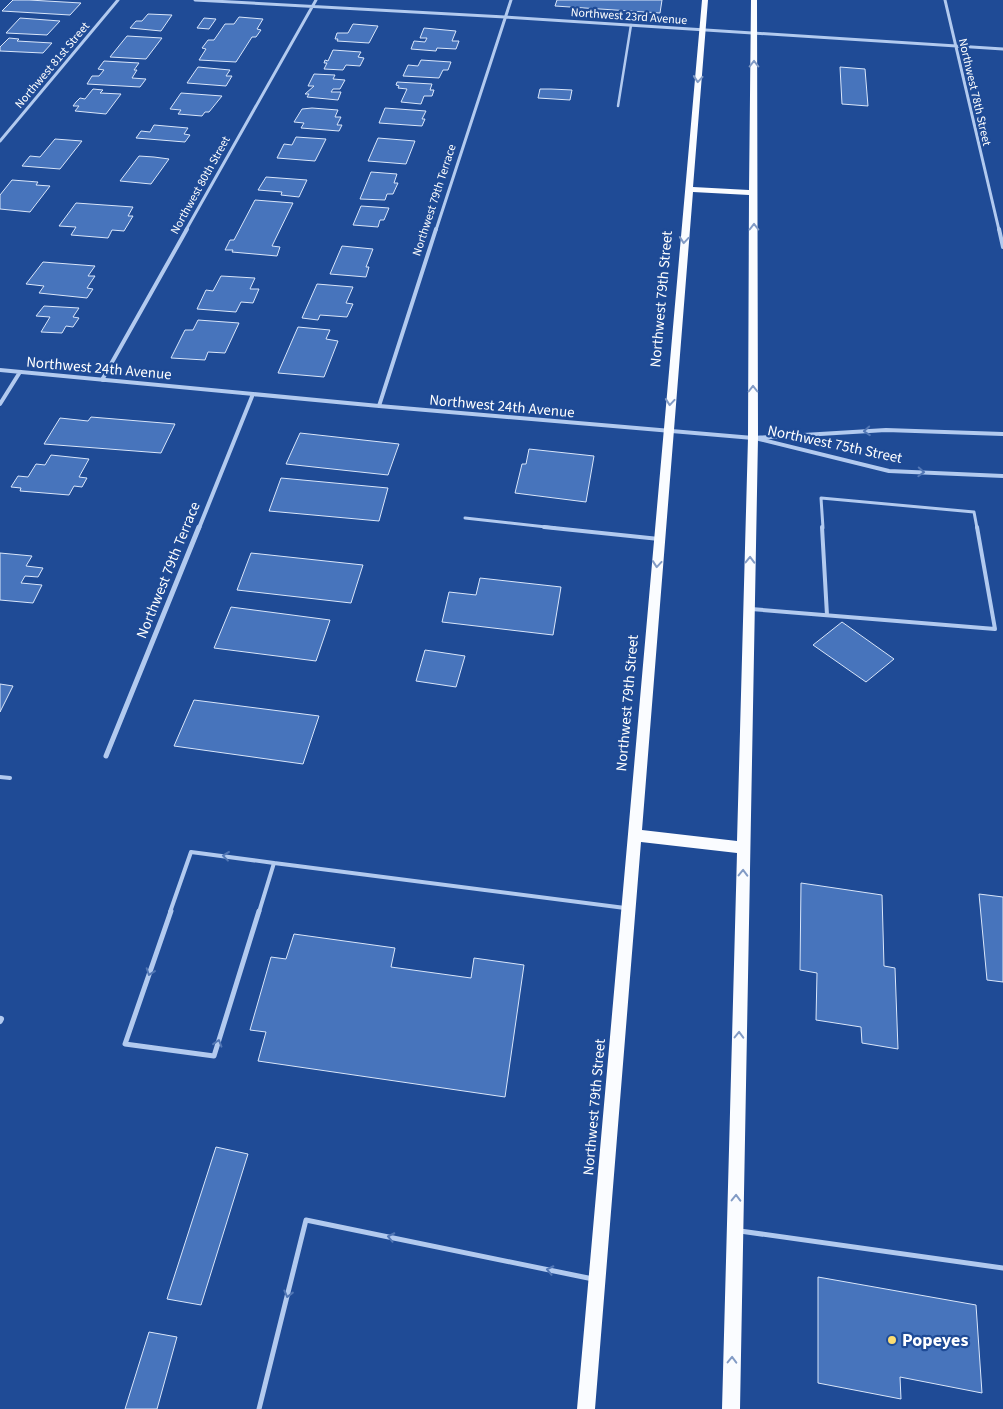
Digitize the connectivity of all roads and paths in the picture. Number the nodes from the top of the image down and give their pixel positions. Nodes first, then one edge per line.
1 (118, 0) edge
2 (195, 0) edge
3 (316, 0) edge
4 (512, 0) edge
5 (705, 0) edge
6 (754, 0) edge
7 (945, 0) edge
8 (312, 7) junction
9 (506, 17) junction
10 (631, 25) junction
11 (702, 30) junction
12 (754, 33) junction
13 (955, 46) junction
14 (1003, 49) edge
15 (618, 106) dead end
16 (0, 141) edge
17 (688, 189) junction
18 (754, 193) junction
19 (1003, 247) edge
20 (0, 370) edge
21 (20, 372) junction
22 (102, 380) junction
23 (254, 394) junction
24 (0, 404) edge
25 (379, 406) junction
26 (667, 431) junction
27 (1003, 434) edge
28 (753, 438) junction
29 (1003, 476) edge
30 (465, 518) dead end
31 (659, 539) junction
32 (749, 608) junction
33 (827, 615) junction
34 (106, 756) dead end
35 (0, 777) edge
36 (10, 778) dead end
37 (634, 835) junction
38 (743, 848) junction
39 (275, 862) junction
40 (628, 909) junction
41 (735, 1230) junction
42 (1003, 1268) edge
43 (597, 1280) junction
44 (258, 1409) edge
45 (586, 1409) edge
46 (730, 1409) edge

1 - 16 street, Northwest 81st Street
2 - 8 street, Northwest 23rd Avenue
3 - 8 street, Northwest 80th Street
4 - 9 street, Northwest 79th Terrace
5 - 11 main road, Northwest 79th Street
6 - 12 main road
7 - 13 street, Northwest 78th Street
8 - 9 street, Northwest 23rd Avenue
8 - 22 street, Northwest 80th Street
9 - 10 street, Northwest 23rd Avenue
9 - 25 street, Northwest 79th Terrace
10 - 11 street, Northwest 23rd Avenue
10 - 15 lane
11 - 12 street, Northwest 23rd Avenue
11 -> 17 main road, Northwest 79th Street
12 - 13 street, Northwest 23rd Avenue
18 -> 12 main road
13 - 14 street, Northwest 23rd Avenue
13 - 19 street, Northwest 78th Street
17 - 18 main road
17 -> 26 main road, Northwest 79th Street
28 -> 18 main road
20 - 21 street, Northwest 24th Avenue
21 - 22 street, Northwest 24th Avenue
21 - 24 street
22 - 23 street, Northwest 24th Avenue
23 - 25 street, Northwest 24th Avenue
23 - 34 street, Northwest 79th Terrace
25 - 26 street, Northwest 24th Avenue
26 - 28 street, Northwest 24th Avenue
26 - 31 main road, Northwest 79th Street
27 -> 28 street, Northwest 24th Avenue
28 -> 29 street, Northwest 75th Street
32 -> 28 main road
30 - 31 lane
31 -> 37 main road, Northwest 79th Street
32 - 33 lane
32 - 38 main road
33 - 33 lane
35 - 36 lane
37 - 38 main road
37 - 40 main road, Northwest 79th Street
41 -> 38 main road
39 -> 39 lane
39 - 40 lane
40 - 43 main road, Northwest 79th Street
41 - 42 lane
46 -> 41 main road
43 -> 44 lane
43 - 45 main road, Northwest 79th Street

